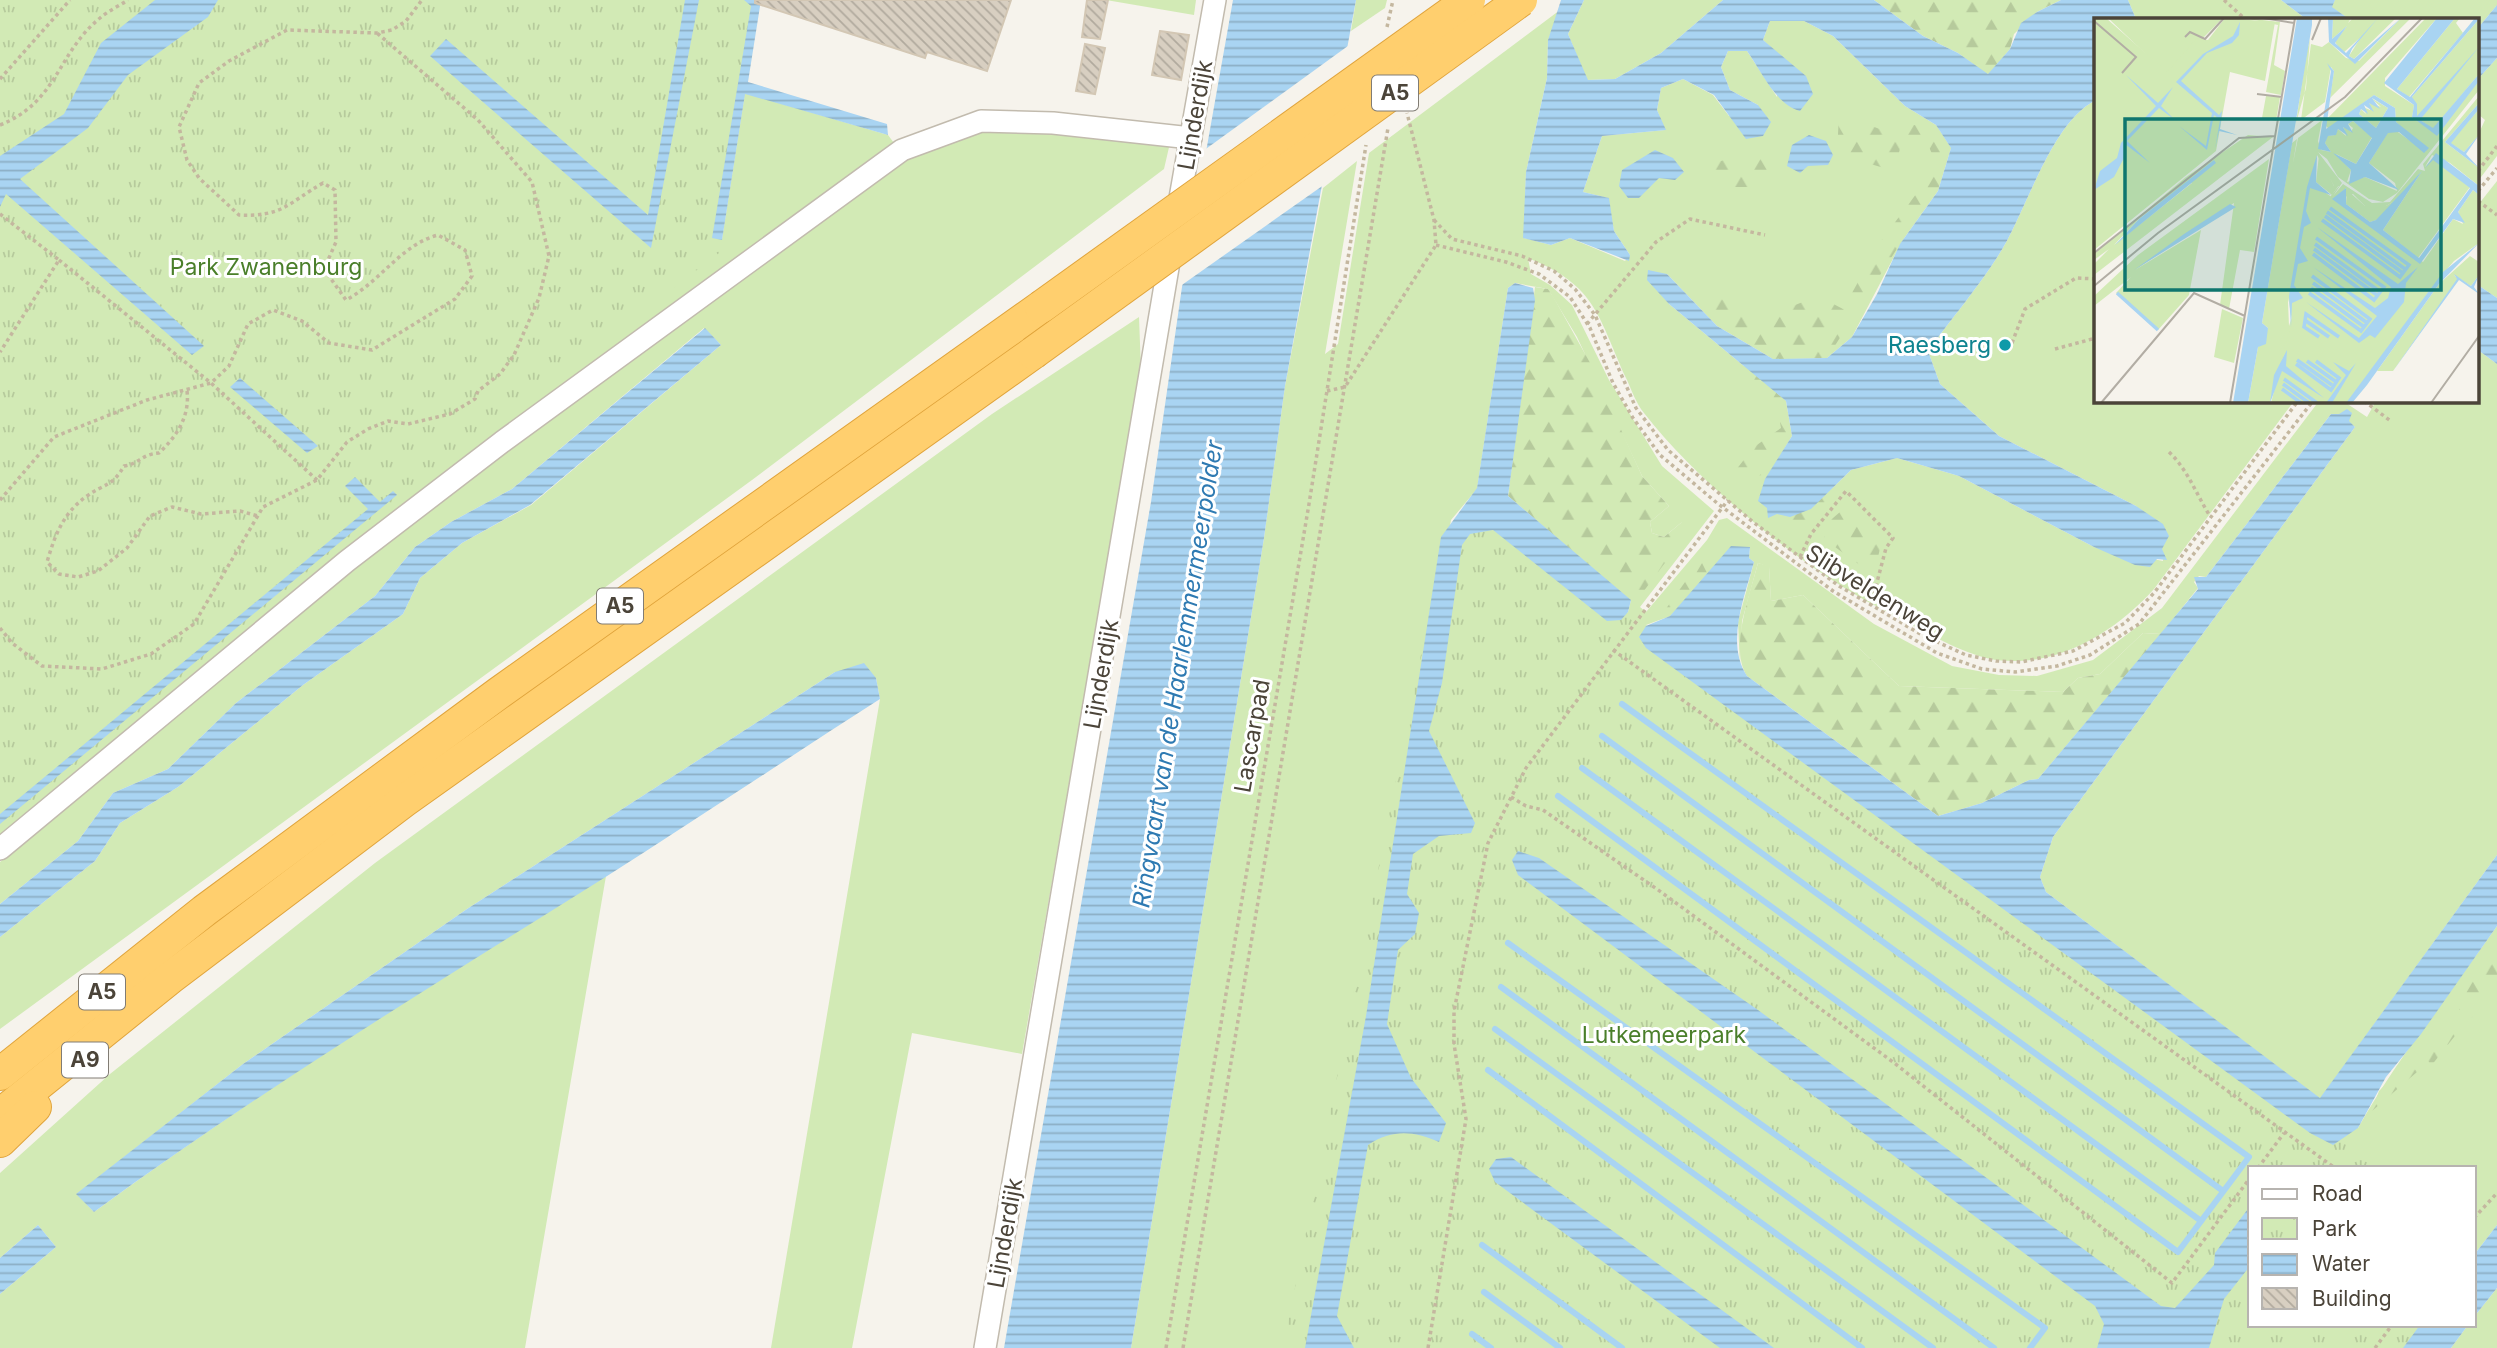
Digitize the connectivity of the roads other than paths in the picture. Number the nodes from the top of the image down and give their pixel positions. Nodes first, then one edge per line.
1 (1215, 0) edge
2 (1469, 0) edge
3 (1521, 0) edge
4 (1191, 138) junction
5 (0, 849) edge
6 (170, 978) junction
7 (0, 1074) edge
8 (0, 1115) edge
9 (0, 1141) edge
10 (985, 1348) edge

1 - 4 street, Lijnderdijk
2 - 7 highway, A5, bridge
3 - 6 highway, A5, bridge
4 - 5 street
4 - 10 street, Lijnderdijk
6 - 8 highway, A5
6 - 9 highway, A9

